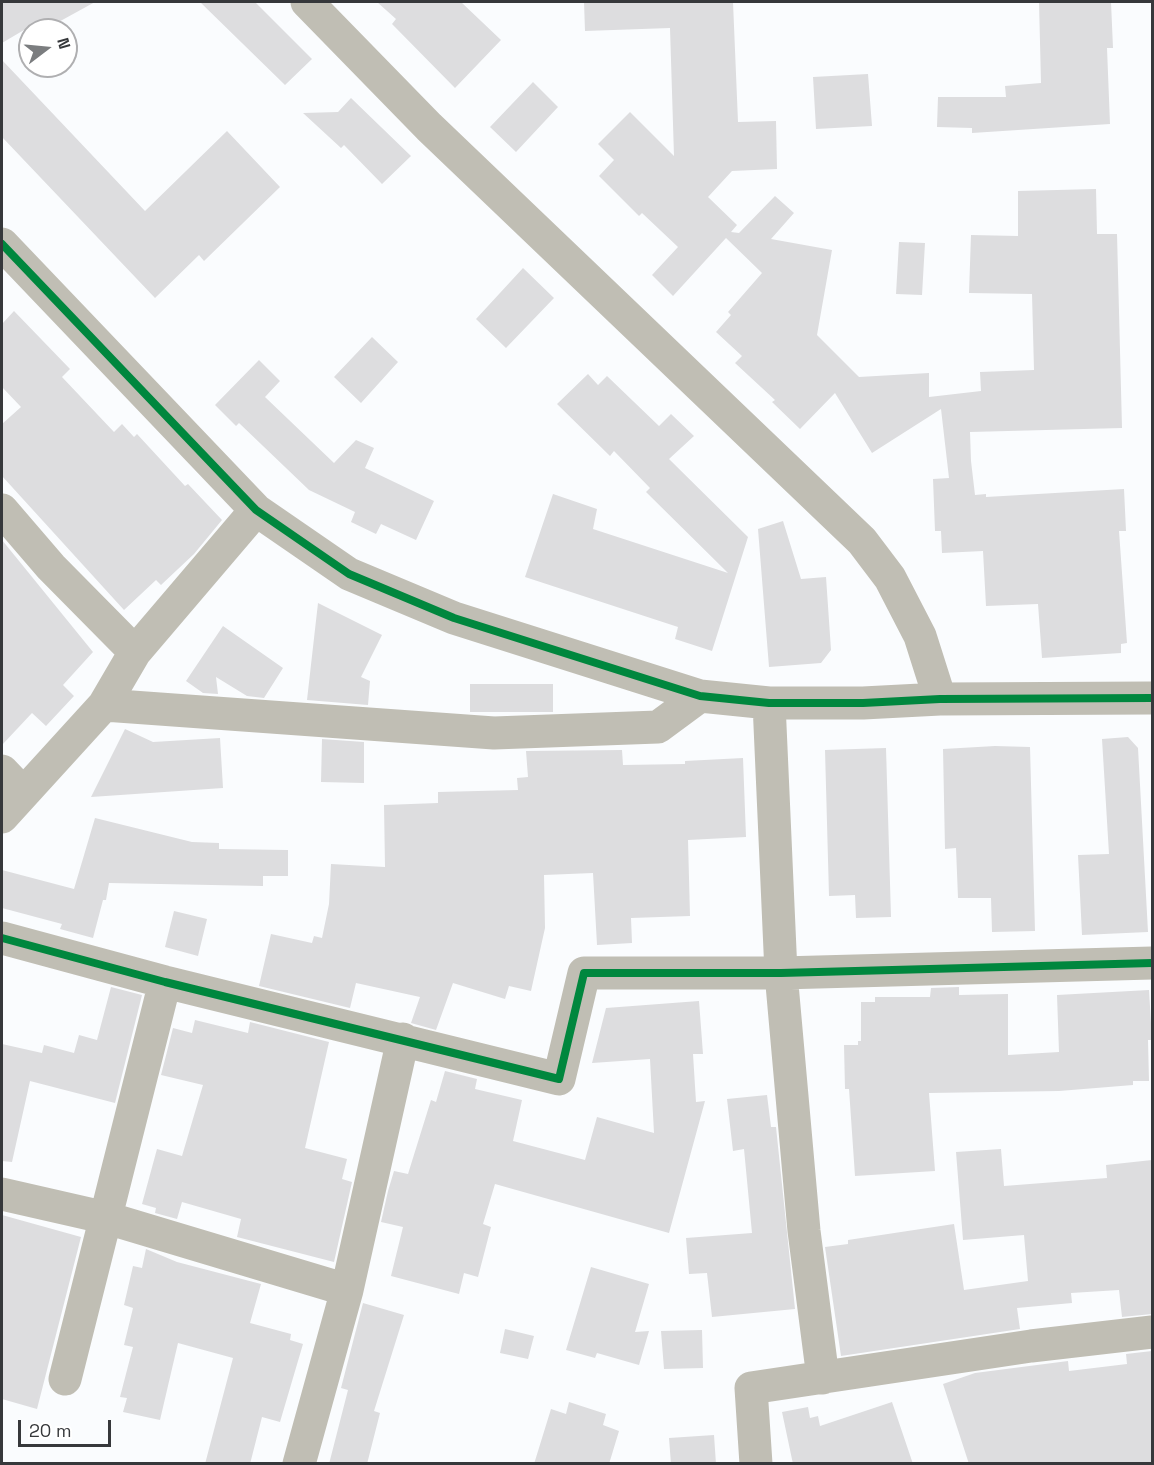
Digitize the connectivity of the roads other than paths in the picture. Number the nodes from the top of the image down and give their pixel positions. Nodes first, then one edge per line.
1 (307, 2) edge
2 (2, 244) edge
3 (2, 510) edge
4 (256, 510) junction
5 (135, 652) junction
6 (700, 696) junction
7 (1152, 698) edge
8 (940, 699) junction
9 (769, 703) junction
10 (104, 705) junction
11 (12, 782) edge
12 (2, 817) edge
13 (2, 938) edge
14 (1152, 963) edge
15 (781, 973) junction
16 (165, 982) junction
17 (403, 1039) junction
18 (2, 1194) edge
19 (107, 1218) junction
20 (347, 1290) junction
21 (1152, 1332) edge
22 (823, 1378) junction
23 (65, 1379) dead end
24 (299, 1464) edge
25 (756, 1464) edge

1 - 8 street
2 - 4 street
3 - 5 street
4 - 5 street
4 - 6 street
5 - 10 street
6 - 9 street
6 - 10 street
7 - 8 street
8 - 9 street
9 - 15 street
10 - 11 street
11 - 12 street
13 - 16 street
14 - 15 street
15 - 17 street
15 - 22 street
16 - 17 street
16 - 19 street
17 - 20 street
18 - 19 street
19 - 20 street
19 - 23 street
20 - 24 street
21 - 22 street
22 - 25 street

